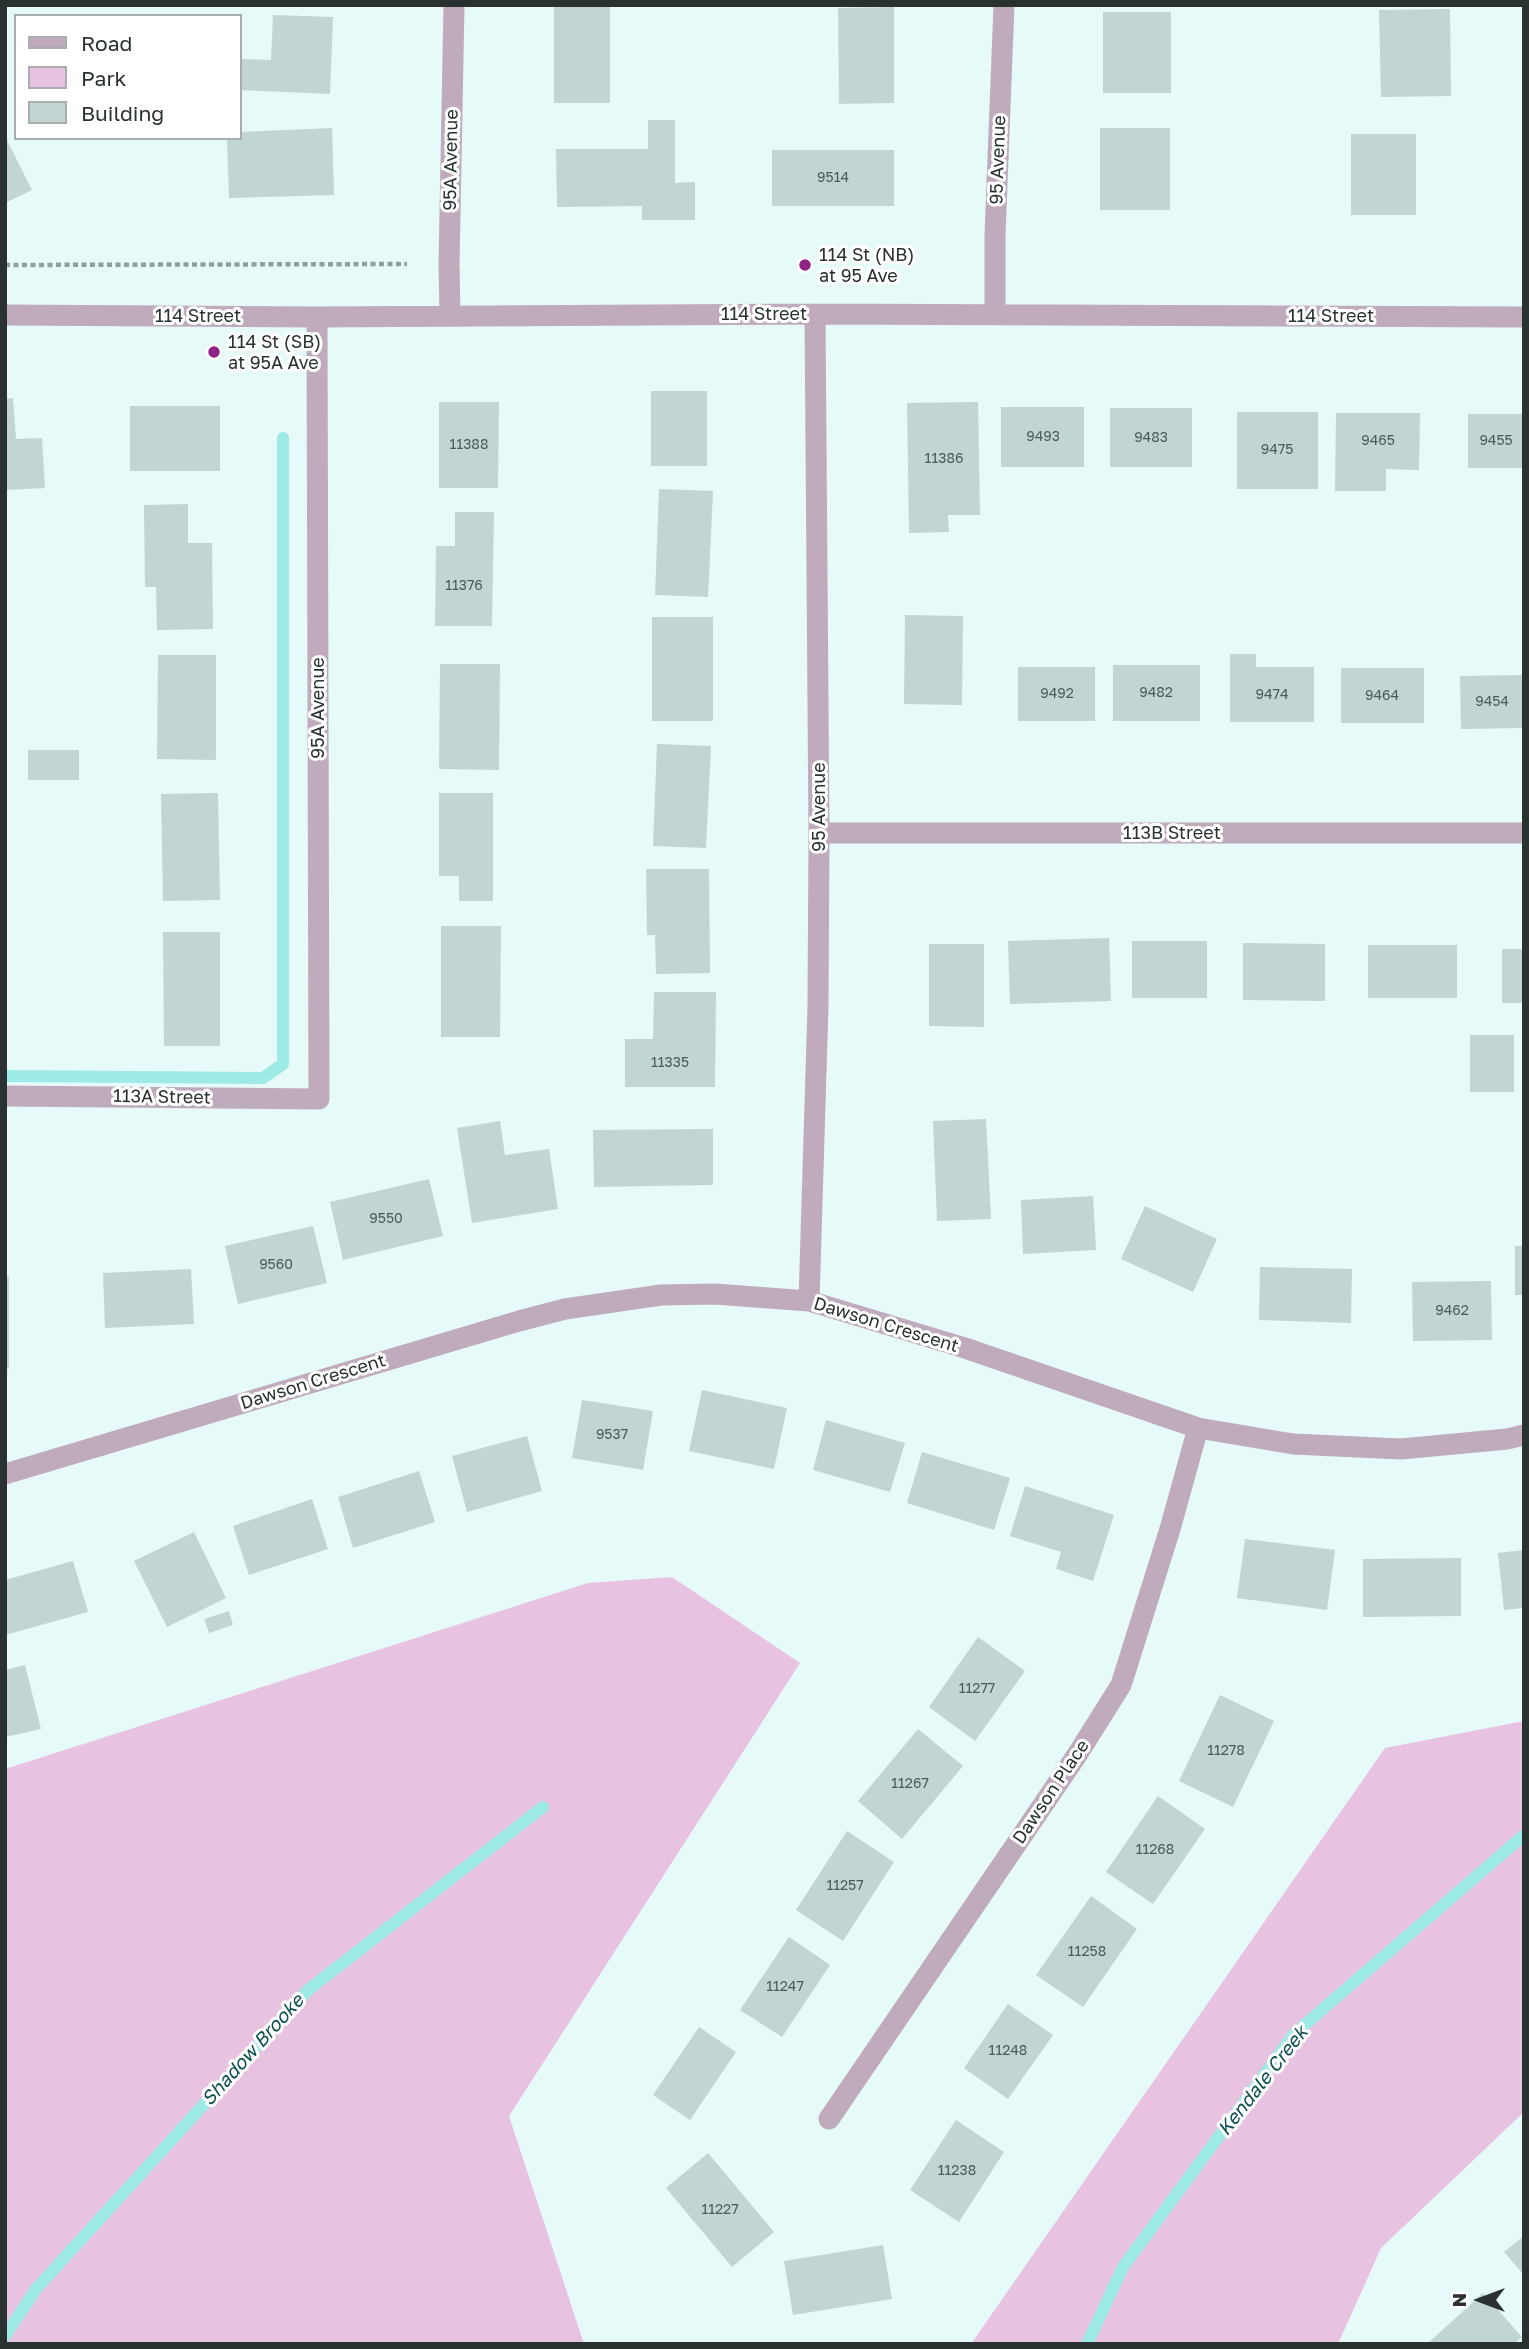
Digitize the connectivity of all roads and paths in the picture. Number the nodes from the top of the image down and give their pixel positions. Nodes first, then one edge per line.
1 (454, 5) edge
2 (1004, 5) edge
3 (407, 264) dead end
4 (5, 265) edge
5 (815, 314) junction
6 (5, 315) edge
7 (450, 316) junction
8 (995, 316) junction
9 (317, 317) junction
10 (1524, 317) edge
11 (820, 833) junction
12 (1524, 833) edge
13 (5, 1096) edge
14 (319, 1099) joint
15 (809, 1301) junction
16 (1198, 1428) junction
17 (1524, 1435) edge
18 (5, 1474) edge
19 (829, 2119) dead end

1 - 7 street, 95A Avenue
2 - 8 street, 95 Avenue
3 - 4 path
5 - 7 street, 114 Street
5 - 8 street, 114 Street
5 - 11 street, 95 Avenue
6 - 9 street, 114 Street
7 - 9 street, 114 Street
8 - 10 street, 114 Street
9 - 14 street, 95A Avenue
11 - 12 street, 113B Street
11 - 15 street, 95 Avenue
13 - 14 street, 113A Street
15 - 16 street, Dawson Crescent
15 - 18 street, Dawson Crescent
16 - 17 street, Dawson Crescent
16 - 19 street, Dawson Place

